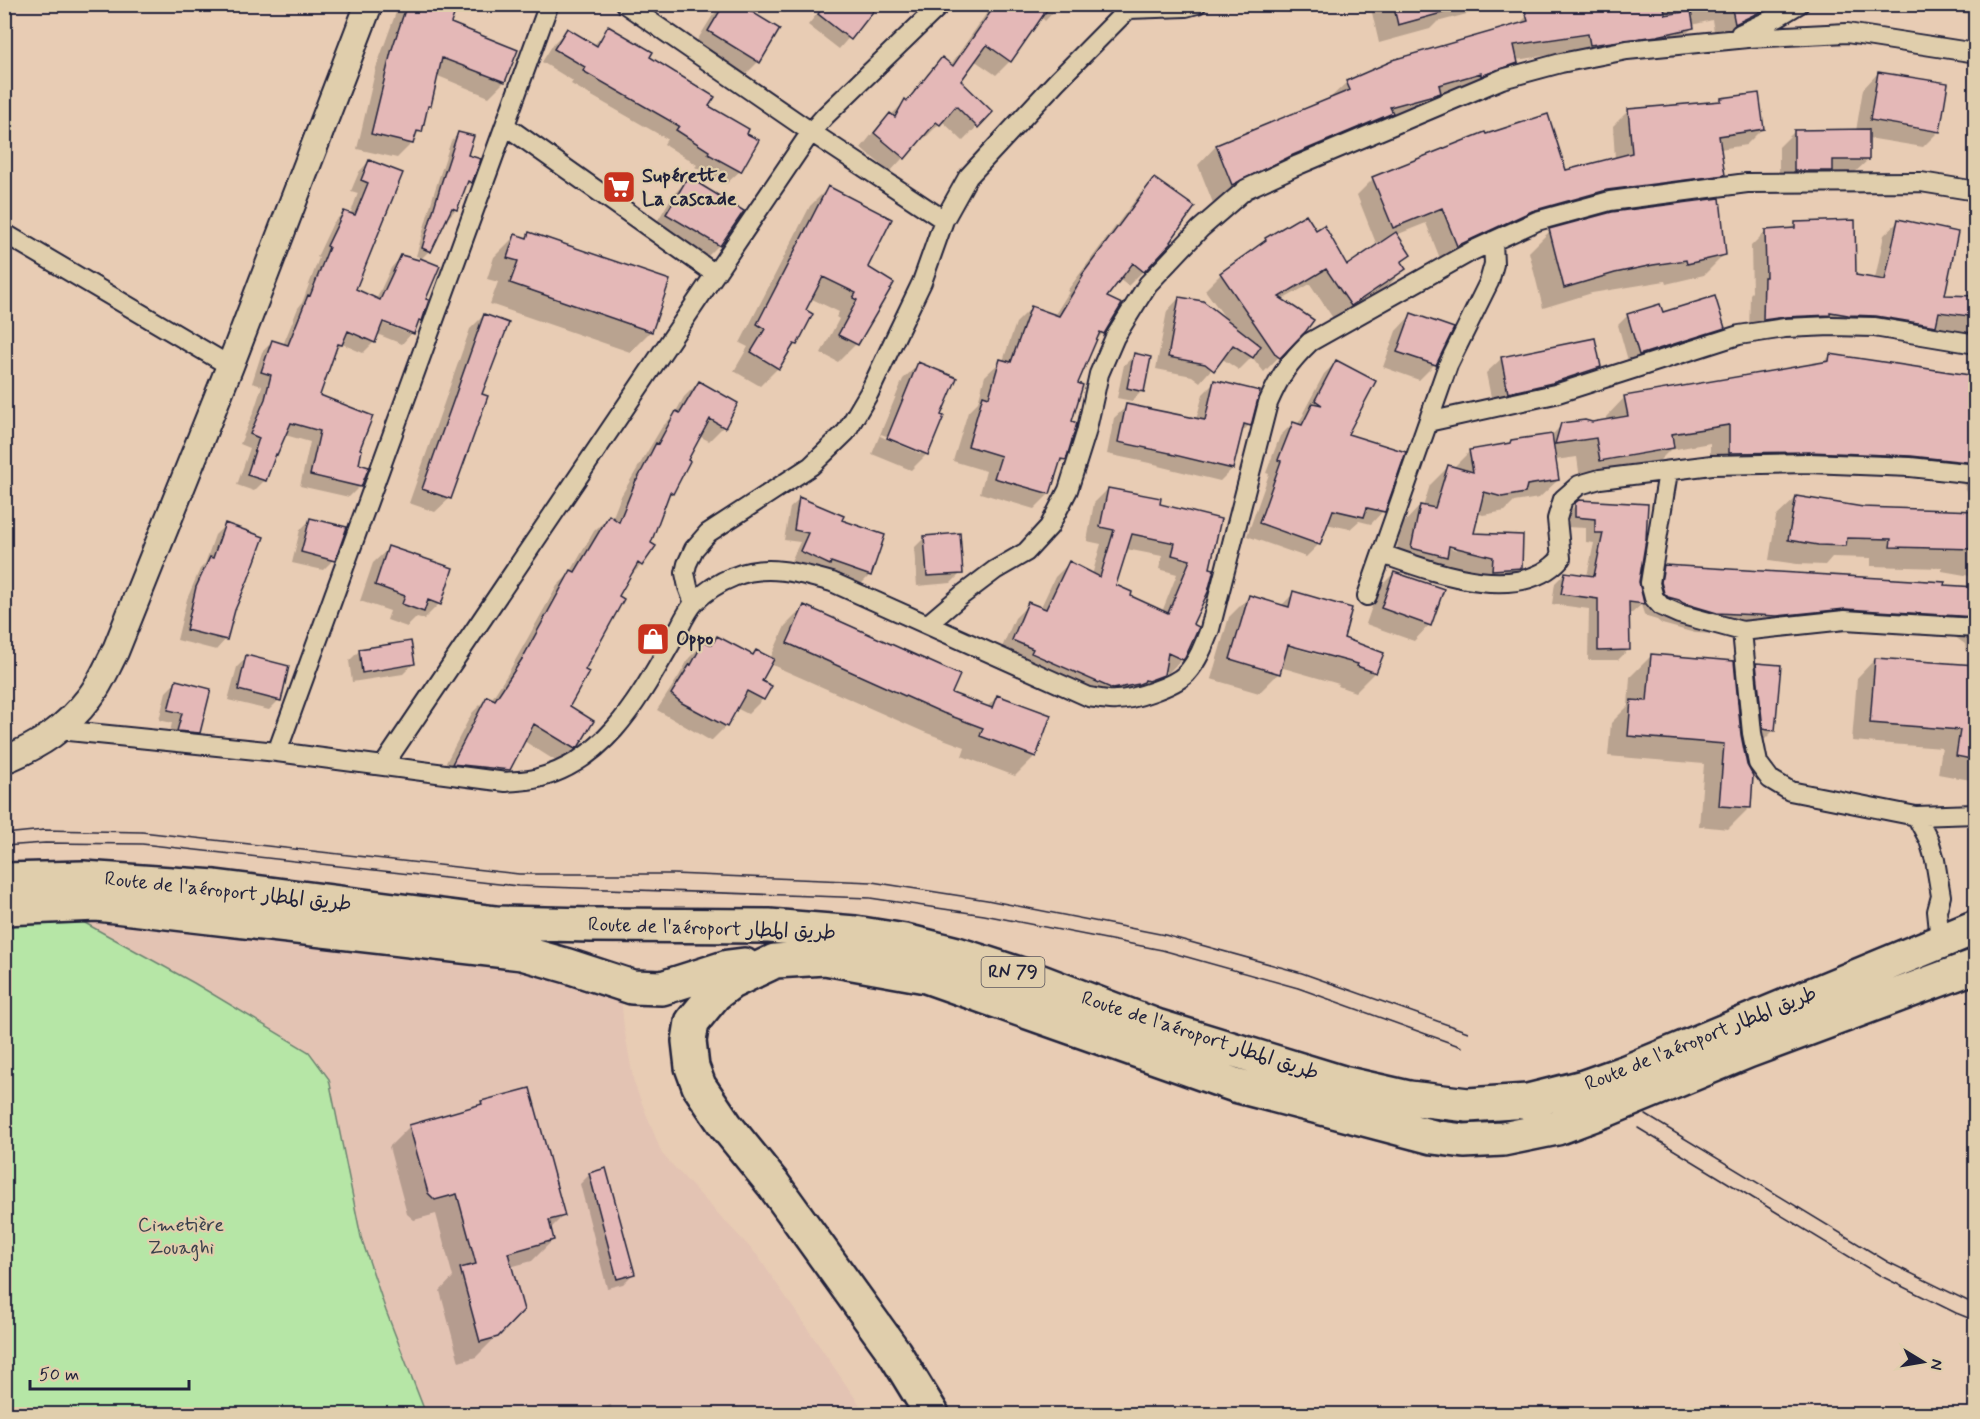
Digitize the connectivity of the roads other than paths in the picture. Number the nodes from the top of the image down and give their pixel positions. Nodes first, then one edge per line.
1 (369, 4) edge
2 (549, 4) edge
3 (625, 4) edge
4 (941, 4) edge
5 (1197, 4) edge
6 (1799, 4) edge
7 (1130, 7) edge
8 (1727, 40) junction
9 (1976, 53) edge
10 (506, 126) junction
11 (812, 132) junction
12 (1976, 191) edge
13 (944, 220) junction
14 (4, 233) edge
15 (1493, 241) junction
16 (715, 274) junction
17 (1976, 344) edge
18 (230, 366) junction
19 (1428, 422) junction
20 (1668, 472) junction
21 (1976, 474) edge
22 (1382, 555) junction
23 (1367, 596) dead end
24 (694, 603) junction
25 (928, 624) junction
26 (1976, 628) edge
27 (1742, 632) junction
28 (59, 730) junction
29 (278, 752) junction
30 (4, 760) edge
31 (383, 766) junction
32 (1976, 814) edge
33 (1916, 816) junction
34 (4, 880) edge
35 (4, 908) edge
36 (1976, 927) edge
37 (1940, 941) junction
38 (776, 961) junction
39 (1976, 966) edge
40 (932, 1414) edge

1 - 18 street
2 - 10 street
3 - 11 street
4 - 11 street
5 - 7 street
6 - 8 street
7 - 13 street
8 - 9 street
8 - 25 street
10 - 16 street
10 - 29 street
11 - 13 street
11 - 16 street
12 - 15 street
13 - 24 street
14 - 18 street
15 - 19 street
15 - 25 street
16 - 31 street
17 - 19 street
18 - 28 street
19 - 22 street
20 - 21 street
20 - 22 street
20 - 27 street
22 - 23 street
24 - 25 street
24 - 31 street
26 - 27 street
27 - 33 street
28 - 29 street
28 - 30 street
29 - 31 street
32 - 33 street
33 - 37 street
34 - 37 highway, Route de l'aéroport طريق المطار / RN 79
35 - 38 highway
36 - 37 highway, Route de l'aéroport طريق المطار / RN 79
38 - 39 highway, Route de l'aéroport طريق المطار / RN 79
38 - 40 highway, Route de l'aéroport طريق المطار / RN 79

